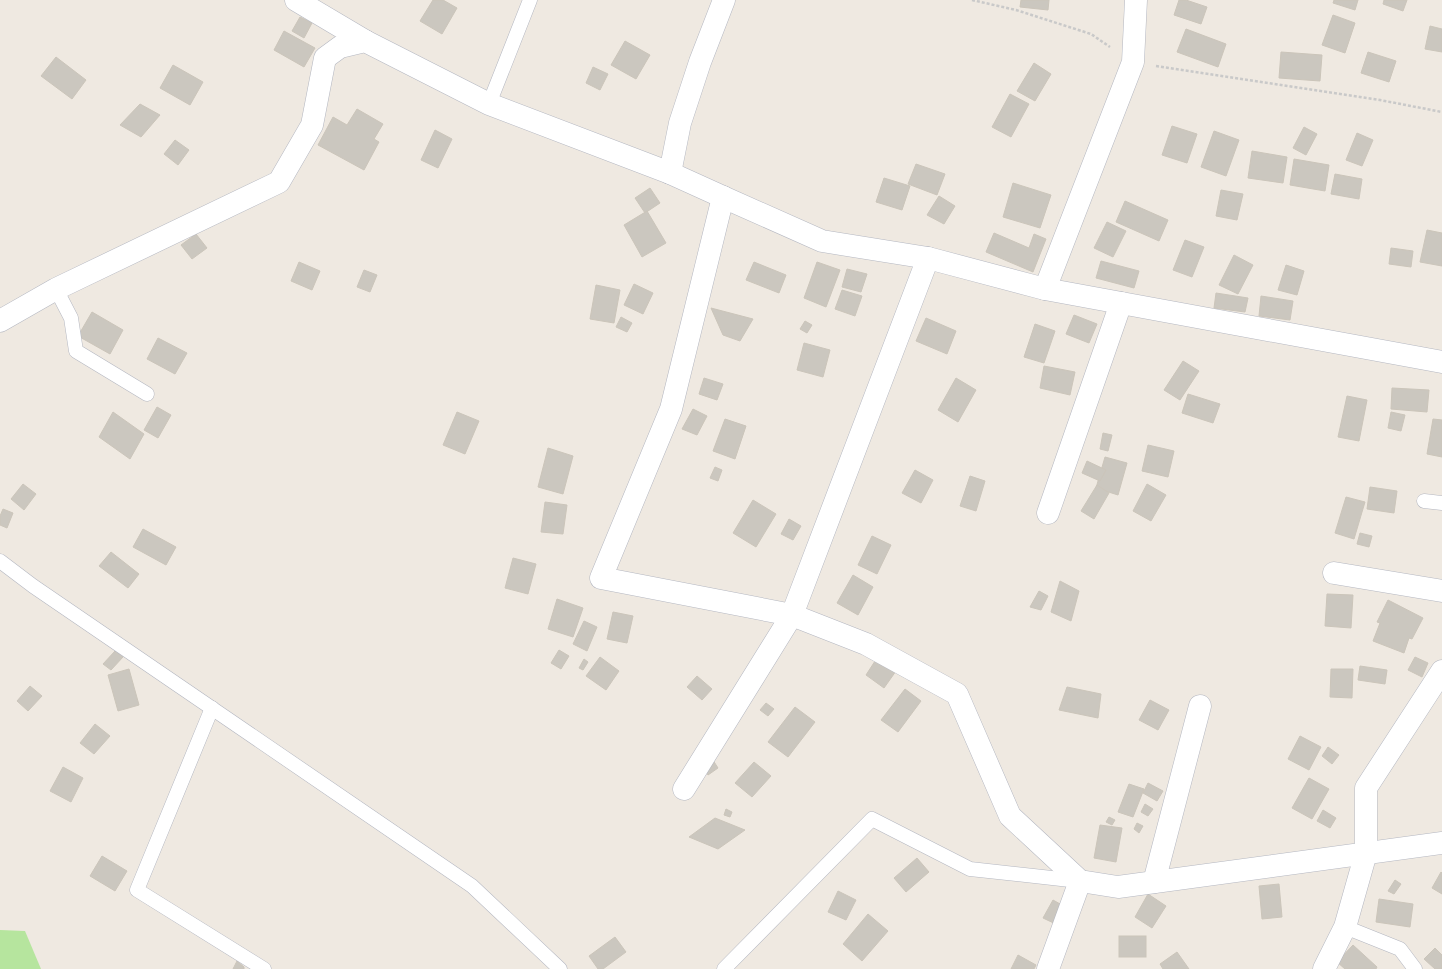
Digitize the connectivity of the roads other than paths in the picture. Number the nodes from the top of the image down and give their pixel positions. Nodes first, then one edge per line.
1 (296, 0) edge
2 (530, 0) edge
3 (724, 0) edge
4 (1136, 0) edge
5 (365, 41) junction
6 (489, 104) junction
7 (670, 172) junction
8 (723, 197) junction
9 (928, 258) junction
10 (1045, 288) junction
11 (56, 290) junction
12 (1121, 303) junction
13 (0, 321) edge
14 (1442, 362) edge
15 (147, 394) dead end
16 (1424, 501) dead end
17 (1442, 503) edge
18 (1048, 513) dead end
19 (0, 561) edge
20 (1334, 573) dead end
21 (1442, 591) edge
22 (792, 615) junction
23 (1442, 671) edge
24 (1200, 706) dead end
25 (212, 708) junction
26 (684, 790) dead end
27 (1442, 843) edge
28 (1366, 853) junction
29 (1080, 881) junction
30 (1154, 882) junction
31 (1345, 927) junction
32 (264, 969) edge
33 (560, 969) edge
34 (724, 969) edge
35 (1048, 969) edge
36 (1324, 969) edge
37 (1415, 969) edge

1 - 5 street
2 - 6 lane
3 - 7 street
4 - 10 street
5 - 6 street
5 - 11 street
6 - 7 street
7 - 8 street
8 - 9 street
8 - 22 street
9 - 10 street
9 - 22 street
10 - 12 street
11 - 13 street
11 - 15 lane
12 - 14 street
12 - 18 street
16 - 17 lane
19 - 25 lane
20 - 21 street
22 - 26 street
22 - 29 street
23 - 28 street
24 - 30 street
25 - 32 lane
25 - 33 lane
27 - 28 street
28 - 30 street
28 - 31 street
29 - 30 street
29 - 34 lane
29 - 35 street
31 - 36 street
31 - 37 lane

